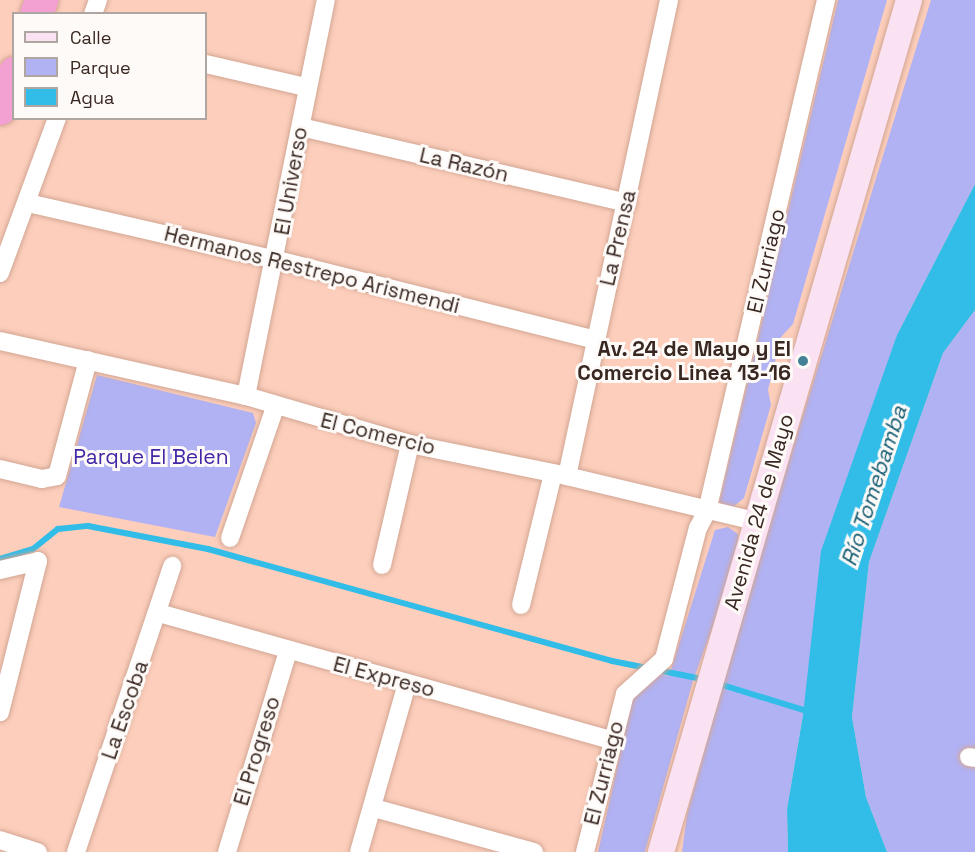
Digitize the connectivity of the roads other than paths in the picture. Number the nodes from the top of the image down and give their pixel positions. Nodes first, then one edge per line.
1 (326, 0) edge
2 (669, 0) edge
3 (826, 0) edge
4 (909, 0) edge
5 (207, 64) edge
6 (12, 78) edge
7 (306, 87) junction
8 (0, 108) edge
9 (56, 120) edge
10 (301, 127) junction
11 (28, 203) junction
12 (627, 203) junction
13 (277, 260) junction
14 (0, 273) edge
15 (596, 340) junction
16 (0, 341) edge
17 (88, 360) junction
18 (246, 396) junction
19 (275, 407) junction
20 (410, 444) junction
21 (0, 469) edge
22 (560, 475) junction
23 (707, 510) junction
24 (758, 522) junction
25 (230, 538) dead end
26 (382, 565) dead end
27 (171, 566) dead end
28 (0, 570) edge
29 (521, 605) dead end
30 (159, 613) junction
31 (288, 651) junction
32 (407, 684) junction
33 (0, 712) edge
34 (611, 740) junction
35 (374, 808) junction
36 (0, 840) edge
37 (38, 852) edge
38 (76, 852) edge
39 (227, 852) edge
40 (359, 852) edge
41 (534, 852) edge
42 (585, 852) edge
43 (661, 852) edge

1 - 7 street, El Universo
2 - 12 street, La Prensa
3 - 23 street, El Zurriago
4 - 24 main road, Avenida 24 de Mayo
5 - 7 street
6 - 8 highway
7 - 10 street, El Universo
9 - 11 street
10 - 12 street, La Razón
10 - 13 street, El Universo
11 - 13 street, Hermanos Restrepo Arismendi
11 - 14 street
12 - 15 street, La Prensa
13 - 15 street, Hermanos Restrepo Arismendi
13 - 18 street, El Universo
15 - 22 street, La Prensa
16 - 17 street, El Comercio
17 - 18 street, El Comercio
17 - 21 street
18 - 19 street, El Comercio
19 - 20 street, El Comercio
19 - 25 street
20 - 22 street, El Comercio
20 - 26 street
22 - 23 street, El Comercio
22 - 29 street, La Prensa
23 - 24 street, El Comercio
23 - 34 street, El Zurriago
24 - 43 main road, Avenida 24 de Mayo
27 - 30 street, La Escoba
28 - 33 street
30 - 31 street, El Expreso
30 - 38 street, La Escoba
31 - 32 street, El Expreso
31 - 39 street, El Progreso
32 - 34 street, El Expreso
32 - 35 street
34 - 42 street, El Zurriago
35 - 40 street
35 - 41 street
36 - 37 street

